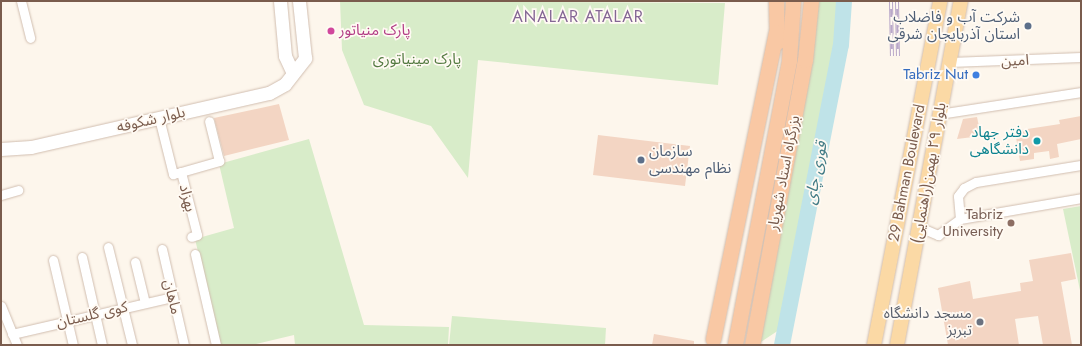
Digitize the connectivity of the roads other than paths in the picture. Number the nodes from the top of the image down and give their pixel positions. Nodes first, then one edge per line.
1 (21, 1) edge
2 (280, 1) edge
3 (299, 1) edge
4 (776, 1) edge
5 (793, 1) edge
6 (811, 1) edge
7 (940, 1) edge
8 (961, 1) edge
9 (776, 32) junction
10 (30, 38) dead end
11 (1081, 57) edge
12 (950, 62) junction
13 (292, 72) junction
14 (1081, 92) edge
15 (779, 112) junction
16 (939, 114) junction
17 (158, 118) junction
18 (209, 121) dead end
19 (1, 149) edge
20 (1081, 165) edge
21 (181, 172) junction
22 (18, 190) dead end
23 (1, 195) edge
24 (1081, 198) edge
25 (960, 220) junction
26 (919, 227) junction
27 (191, 237) dead end
28 (108, 247) dead end
29 (162, 249) dead end
30 (194, 254) dead end
31 (82, 257) dead end
32 (53, 260) dead end
33 (135, 262) dead end
34 (172, 297) junction
35 (145, 303) junction
36 (1, 306) edge
37 (122, 308) junction
38 (95, 314) junction
39 (67, 321) junction
40 (12, 334) junction
41 (713, 339) dead end
42 (735, 344) dead end
43 (17, 345) edge
44 (73, 345) edge
45 (102, 345) edge
46 (132, 345) edge
47 (184, 345) edge
48 (216, 345) edge
49 (752, 345) edge
50 (874, 345) edge
51 (897, 345) edge

1 - 10 street
2 - 13 main road
3 - 13 main road, بلوار شکوفه
4 - 9 highway
5 - 15 highway
6 - 49 highway, بزرگراه استاد شهریار
7 - 50 main road, 29 Bahman Boulevard
8 - 12 main road, بلوار ٢٩ بهمن(راهنمایی)
9 - 15 highway
9 - 41 highway
11 - 12 street, امین
12 - 16 main road, بلوار ٢٩ بهمن(راهنمایی)
13 - 17 main road, بلوار شکوفه
14 - 16 street
15 - 42 highway
16 - 26 main road, بلوار ٢٩ بهمن(راهنمایی)
17 - 19 main road, بلوار شکوفه
17 - 21 street, بهزاد
18 - 21 street
20 - 25 street
21 - 27 street, بهزاد
22 - 23 street
24 - 25 street
25 - 26 street
26 - 51 main road, بلوار ٢٩ بهمن(راهنمایی)
28 - 37 street
29 - 34 street, ماهان
30 - 48 street
31 - 38 street
32 - 39 street
33 - 35 street
34 - 35 street, کوی گلستان
34 - 47 street, ماهان
35 - 37 street, کوی گلستان
36 - 40 street
37 - 38 street, کوی گلستان
37 - 46 street
38 - 39 street, کوی گلستان
38 - 45 street
39 - 40 street, کوی گلستان
39 - 44 street
40 - 43 street

